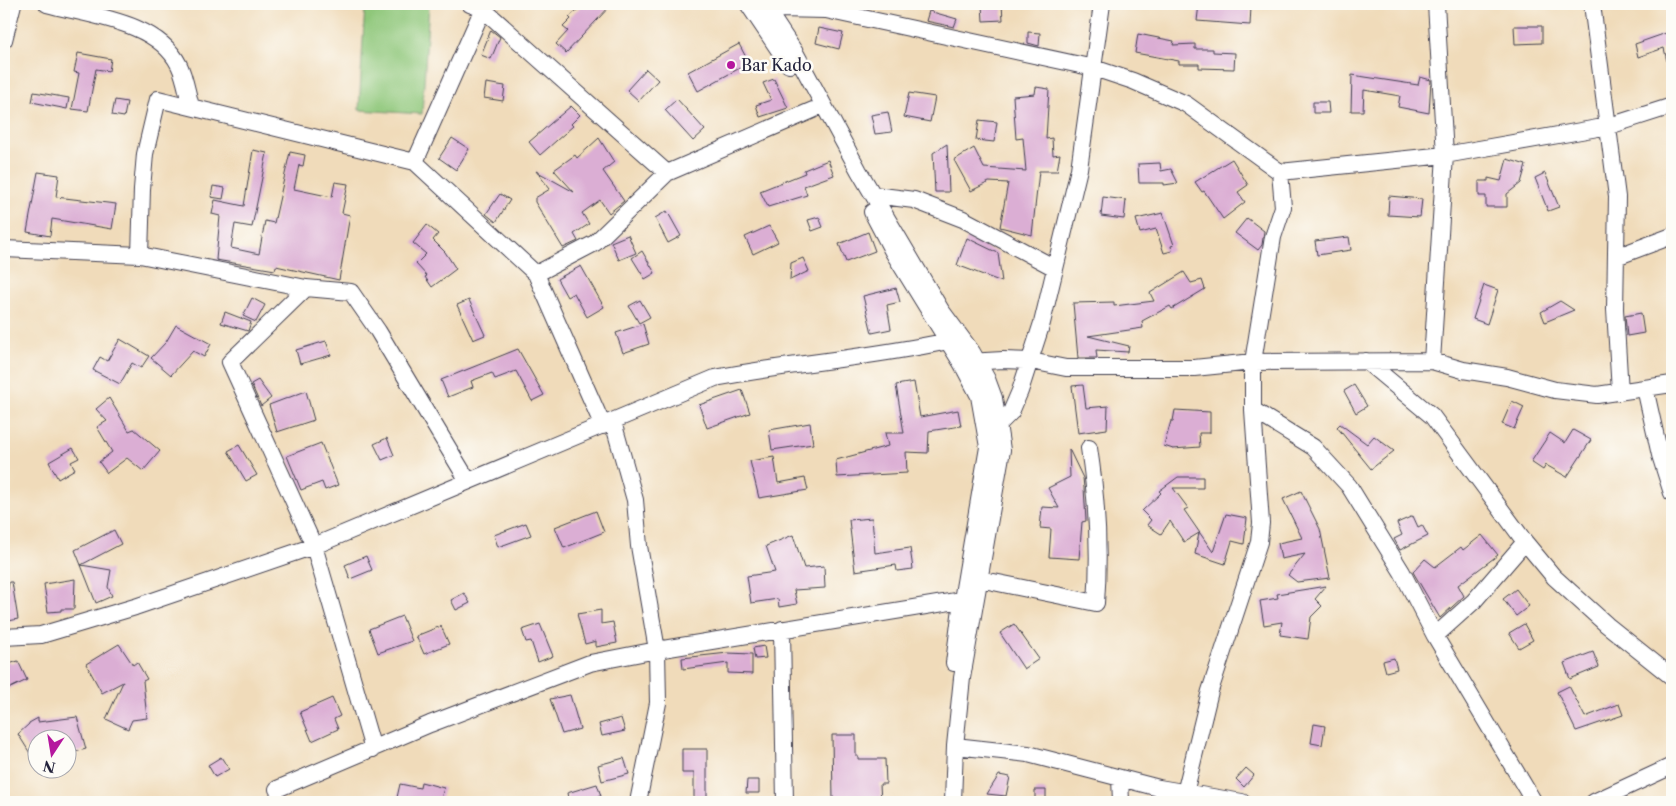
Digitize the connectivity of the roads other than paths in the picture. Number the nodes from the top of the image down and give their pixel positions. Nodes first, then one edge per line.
1 (13, 4) edge
2 (47, 4) edge
3 (748, 4) edge
4 (1102, 4) edge
5 (1436, 4) edge
6 (1592, 4) edge
7 (480, 5) edge
8 (766, 8) edge
9 (4, 40) edge
10 (1094, 68) junction
11 (191, 106) junction
12 (1672, 106) edge
13 (813, 110) junction
14 (1609, 126) junction
15 (1446, 156) junction
16 (415, 162) junction
17 (1280, 172) junction
18 (667, 173) junction
19 (874, 195) junction
20 (1672, 236) edge
21 (4, 249) edge
22 (140, 255) junction
23 (1616, 257) junction
24 (1054, 268) junction
25 (536, 274) junction
26 (306, 288) junction
27 (948, 342) junction
28 (1432, 360) junction
29 (1031, 361) junction
30 (1366, 361) junction
31 (970, 362) junction
32 (1253, 362) junction
33 (1672, 384) edge
34 (1645, 388) junction
35 (1620, 392) junction
36 (1254, 410) junction
37 (608, 424) junction
38 (999, 424) junction
39 (1089, 448) dead end
40 (468, 481) junction
41 (1672, 493) edge
42 (1524, 542) junction
43 (314, 546) junction
44 (978, 579) junction
45 (962, 600) junction
46 (782, 629) junction
47 (1436, 636) junction
48 (4, 637) edge
49 (658, 650) junction
50 (1672, 677) edge
51 (955, 746) junction
52 (373, 749) junction
53 (1672, 766) edge
54 (1120, 778) junction
55 (277, 789) dead end
56 (1186, 793) junction
57 (638, 802) edge
58 (784, 802) edge
59 (943, 802) edge
60 (953, 802) edge
61 (1121, 802) edge
62 (1242, 802) edge
63 (1534, 802) edge
64 (1594, 802) edge

1 - 9 street
2 - 11 street
3 - 13 street
4 - 10 street
5 - 15 street
6 - 14 street
7 - 16 street
7 - 18 street
8 - 10 street
8 - 19 street
10 - 17 street
10 - 24 street
11 - 16 street
11 - 22 street
12 - 14 street
13 - 18 street
13 - 27 street
14 - 15 street
14 - 23 street
15 - 17 street
15 - 28 street
16 - 25 street
17 - 32 street
18 - 25 street
19 - 24 street
19 - 31 street
20 - 23 street
21 - 22 street
22 - 26 street
23 - 35 street
24 - 29 street
25 - 37 street
26 - 40 street
26 - 43 street
27 - 31 street
27 - 37 street
28 - 30 street
28 - 35 street
29 - 31 street
29 - 32 street
29 - 38 street
30 - 32 street
30 - 42 street
31 - 38 street
31 - 45 street
32 - 36 street
33 - 34 street
34 - 35 street
34 - 41 street
36 - 47 street
36 - 56 street
37 - 40 street
37 - 49 street
38 - 44 street
39 - 44 street
40 - 43 street
42 - 47 street
42 - 50 street
43 - 48 street
43 - 52 street
44 - 51 street
45 - 46 street
45 - 59 street
46 - 49 street
46 - 58 street
47 - 63 street
49 - 52 street
49 - 57 street
51 - 54 street
51 - 60 street
52 - 55 street
53 - 64 street
54 - 56 street
54 - 61 street
56 - 62 street

